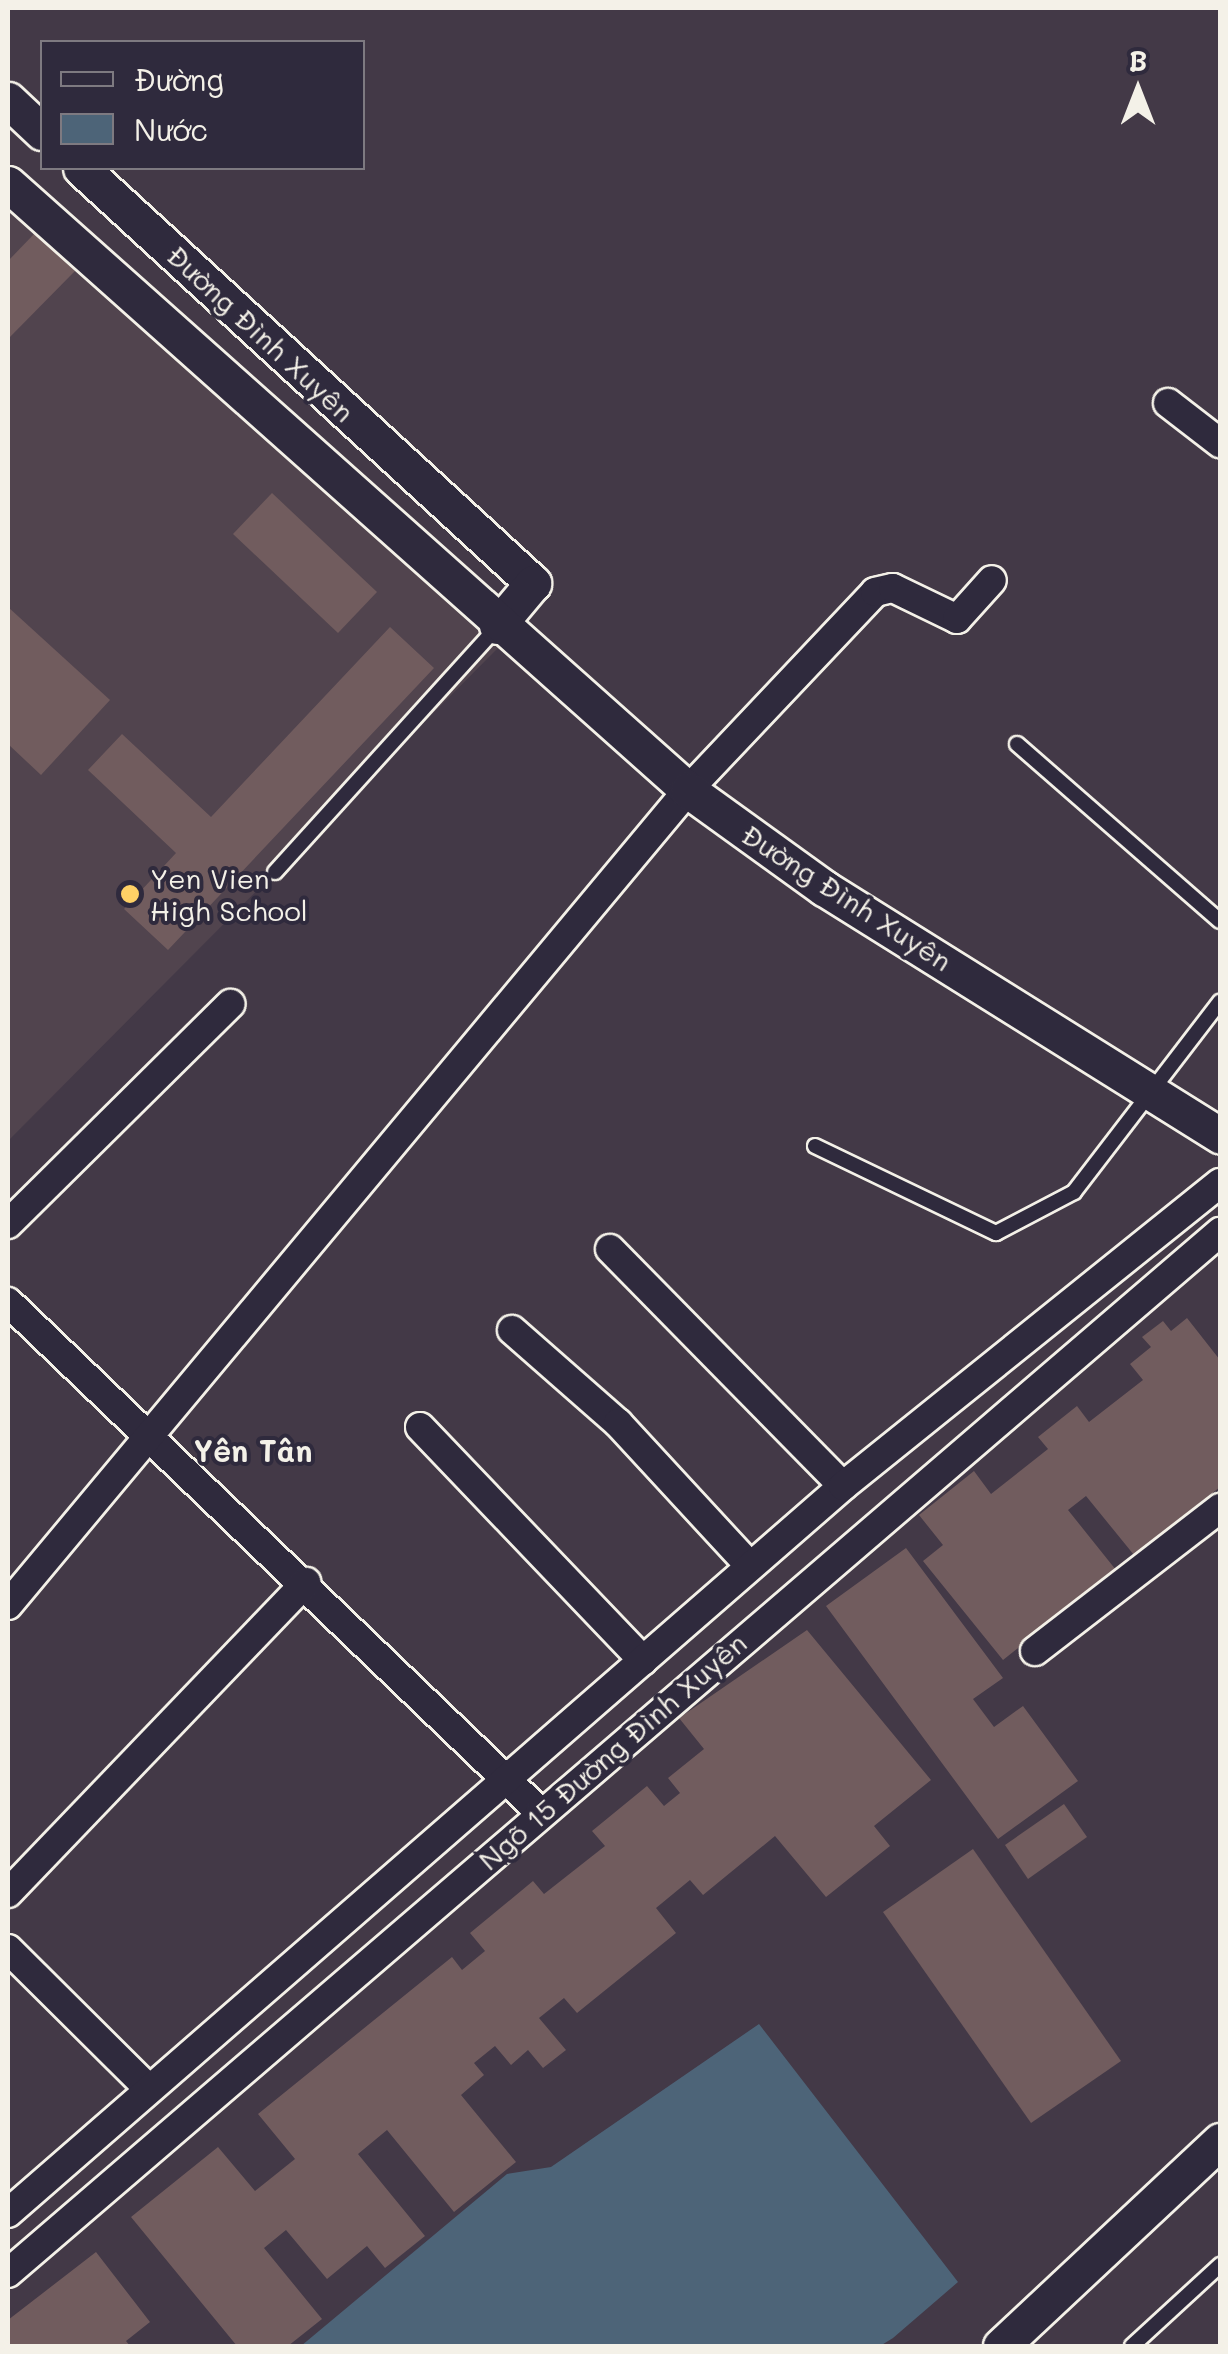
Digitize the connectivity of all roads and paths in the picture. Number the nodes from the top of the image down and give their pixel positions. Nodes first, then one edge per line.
1 (8, 100) edge
2 (40, 130) edge
3 (83, 170) edge
4 (8, 184) edge
5 (1168, 404) dead end
6 (1220, 444) edge
7 (992, 580) dead end
8 (497, 626) junction
9 (1018, 744) dead end
10 (688, 790) junction
11 (275, 872) dead end
12 (1220, 921) edge
13 (1220, 1002) edge
14 (230, 1004) dead end
15 (1154, 1092) junction
16 (1220, 1135) edge
17 (815, 1146) dead end
18 (1220, 1183) edge
19 (8, 1224) edge
20 (1220, 1232) edge
21 (610, 1249) dead end
22 (13, 1320) edge
23 (512, 1330) dead end
24 (420, 1427) dead end
25 (154, 1434) junction
26 (843, 1486) junction
27 (1220, 1508) edge
28 (750, 1566) junction
29 (306, 1582) junction
30 (8, 1605) edge
31 (1036, 1651) dead end
32 (643, 1660) junction
33 (505, 1775) junction
34 (540, 1813) junction
35 (8, 1893) edge
36 (8, 1949) edge
37 (147, 2088) junction
38 (1220, 2141) edge
39 (12, 2199) edge
40 (1220, 2265) edge
41 (8, 2273) edge
42 (1001, 2346) edge
43 (1132, 2346) edge

1 - 2 street
3 - 8 street, Đường Đình Xuyên
4 - 8 street, Đường Đình Xuyên
5 - 6 street
7 - 10 street
8 - 10 street, Đường Đình Xuyên
8 - 11 lane
9 - 12 lane
10 - 15 street, Đường Đình Xuyên
10 - 25 street
13 - 15 lane
14 - 19 street
15 - 16 street, Đường Đình Xuyên
15 - 17 lane
18 - 26 street, Ngõ 15 Đường Đình Xuyên
20 - 34 street, Ngõ 15 Đường Đình Xuyên
21 - 26 street
22 - 25 street
23 - 28 street
24 - 32 street
25 - 29 street
25 - 30 street
26 - 28 street, Ngõ 15 Đường Đình Xuyên
27 - 31 street
28 - 32 street, Ngõ 15 Đường Đình Xuyên
29 - 33 street
29 - 35 street
32 - 33 street, Ngõ 15 Đường Đình Xuyên
33 - 34 street
33 - 37 street, Ngõ 15 Đường Đình Xuyên
34 - 41 street, Ngõ 15 Đường Đình Xuyên
36 - 37 street
37 - 39 street, Ngõ 15 Đường Đình Xuyên
38 - 42 street
40 - 43 lane

